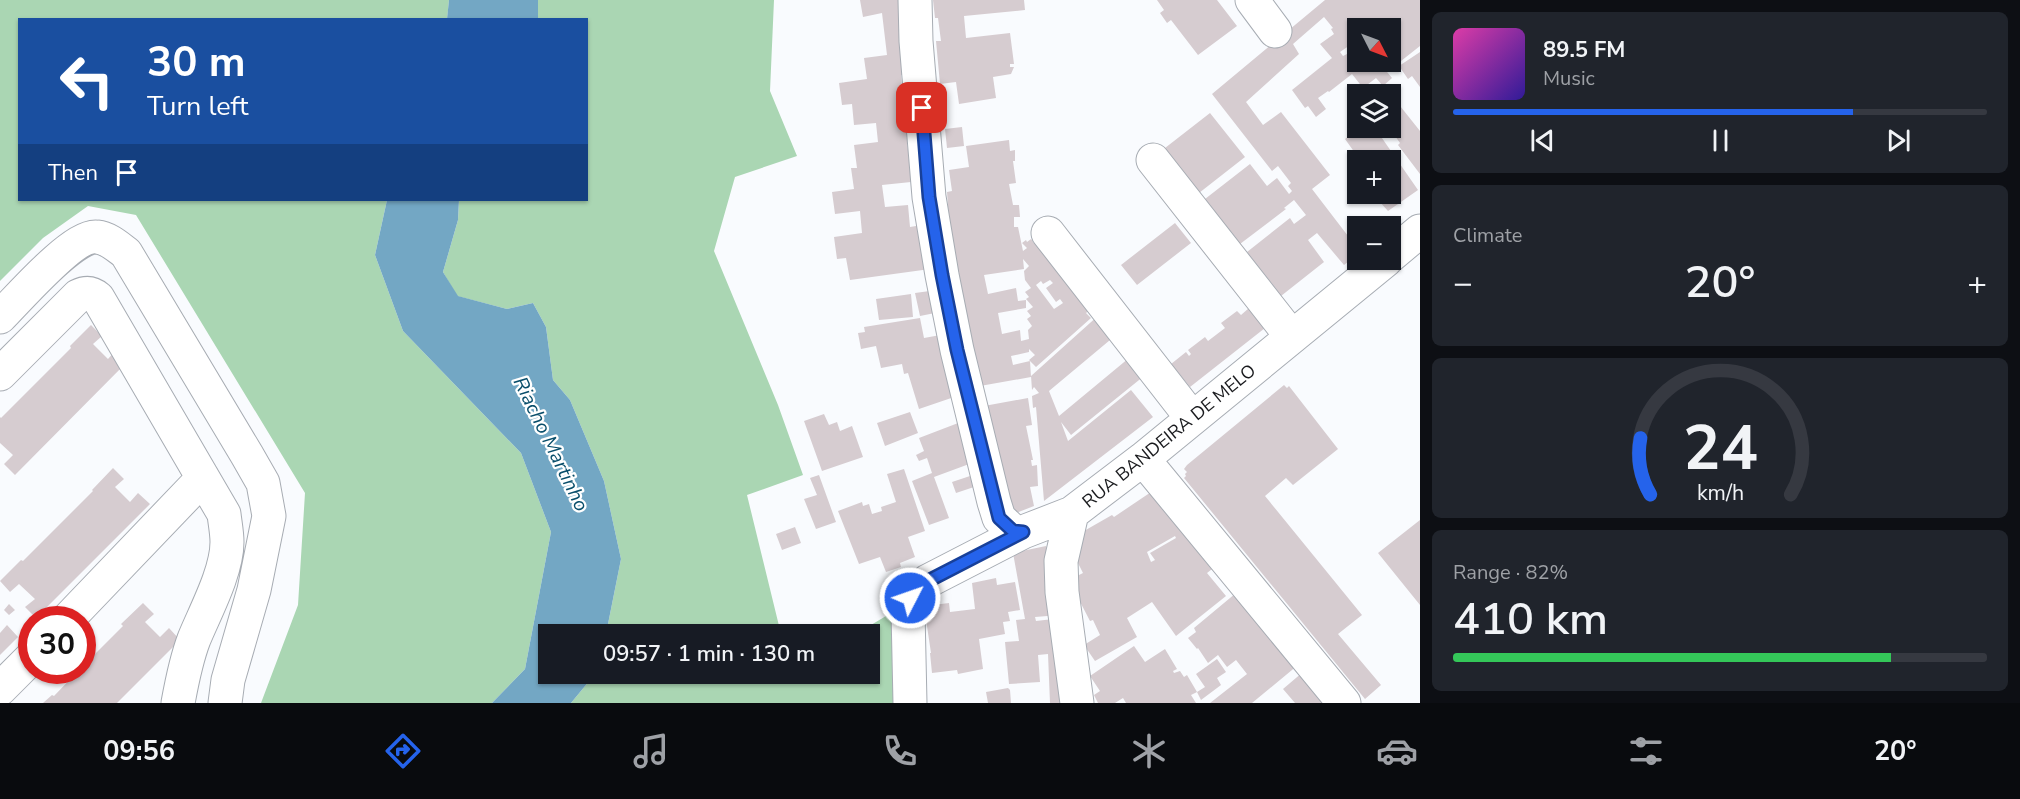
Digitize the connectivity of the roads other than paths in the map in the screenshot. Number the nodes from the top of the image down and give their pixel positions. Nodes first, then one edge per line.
1 (915, 0) edge
2 (1252, 0) edge
3 (1275, 31) dead end
4 (1153, 160) dead end
5 (1420, 231) edge
6 (1048, 233) dead end
7 (1401, 247) edge
8 (1374, 270) edge
9 (0, 317) edge
10 (1292, 337) junction
11 (0, 374) edge
12 (1192, 418) junction
13 (1143, 459) junction
14 (203, 478) junction
15 (1072, 513) junction
16 (1023, 532) junction
17 (80, 606) edge
18 (18, 671) edge
19 (181, 688) edge
20 (0, 689) edge
21 (155, 703) edge
22 (225, 703) edge
23 (910, 703) edge
24 (1077, 703) edge
25 (1344, 703) edge

1 - 16 street
2 - 3 street
4 - 10 street
5 - 7 street
6 - 12 street
8 - 10 street, RUA BANDEIRA DE MELO
9 - 22 street
10 - 12 street, RUA BANDEIRA DE MELO
11 - 14 street
12 - 13 street, RUA BANDEIRA DE MELO
13 - 15 street, RUA BANDEIRA DE MELO
13 - 25 street
14 - 17 street
14 - 19 street
15 - 16 street
15 - 24 street, RUA BANDEIRA DE MELO
16 - 23 street
18 - 20 street
19 - 21 street

